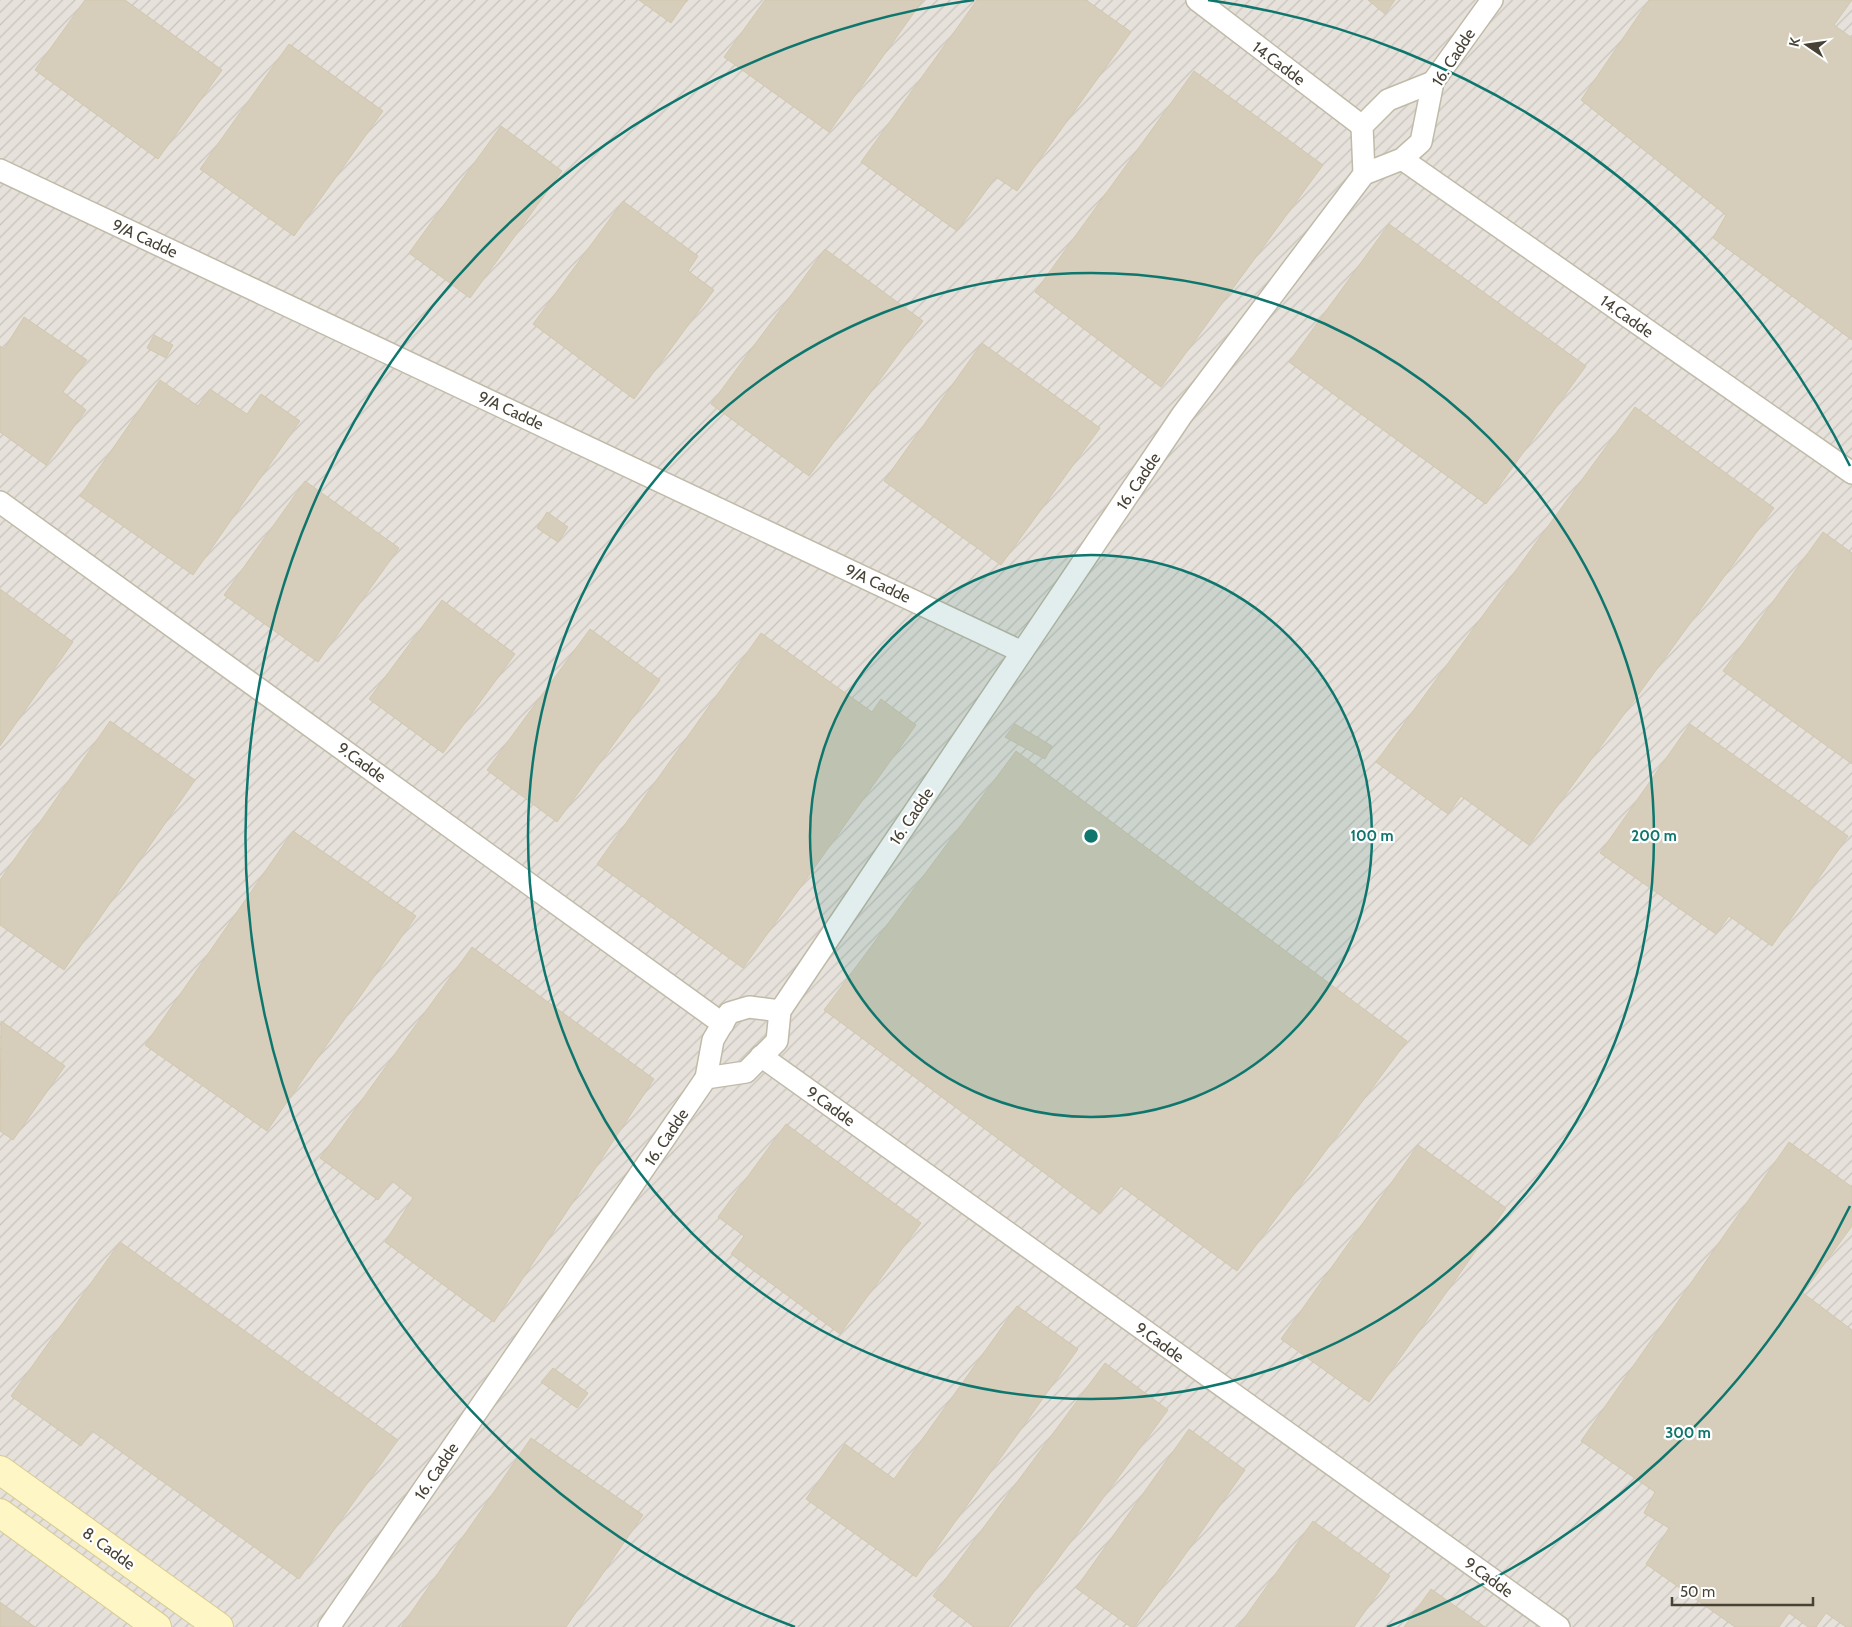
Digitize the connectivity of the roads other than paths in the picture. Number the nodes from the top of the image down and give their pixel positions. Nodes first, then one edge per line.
1 (1197, 0) edge
2 (1492, 0) edge
3 (1433, 82) junction
4 (1362, 126) junction
5 (1402, 159) junction
6 (0, 170) edge
7 (1364, 174) junction
8 (1852, 474) edge
9 (0, 502) edge
10 (1022, 652) junction
11 (780, 1011) junction
12 (723, 1024) junction
13 (761, 1056) junction
14 (706, 1078) junction
15 (0, 1470) edge
16 (0, 1513) edge
17 (157, 1627) edge
18 (219, 1627) edge
19 (329, 1627) edge
20 (1559, 1627) edge

1 - 4 street, 14.Cadde
2 - 3 street, 16. Cadde
3 - 4 street
3 - 5 street, 16. Cadde
4 - 7 street
5 - 7 street, 16. Cadde
5 - 8 street, 14.Cadde
6 - 10 street, 9/A Cadde
7 - 10 street, 16. Cadde
9 - 12 street, 9.Cadde
10 - 11 street, 16. Cadde
11 - 12 street
11 - 13 street, 16. Cadde
12 - 14 street
13 - 14 street, 16. Cadde
13 - 20 street, 9.Cadde
14 - 19 street, 16. Cadde
15 - 18 street, 8. Cadde
16 - 17 street

